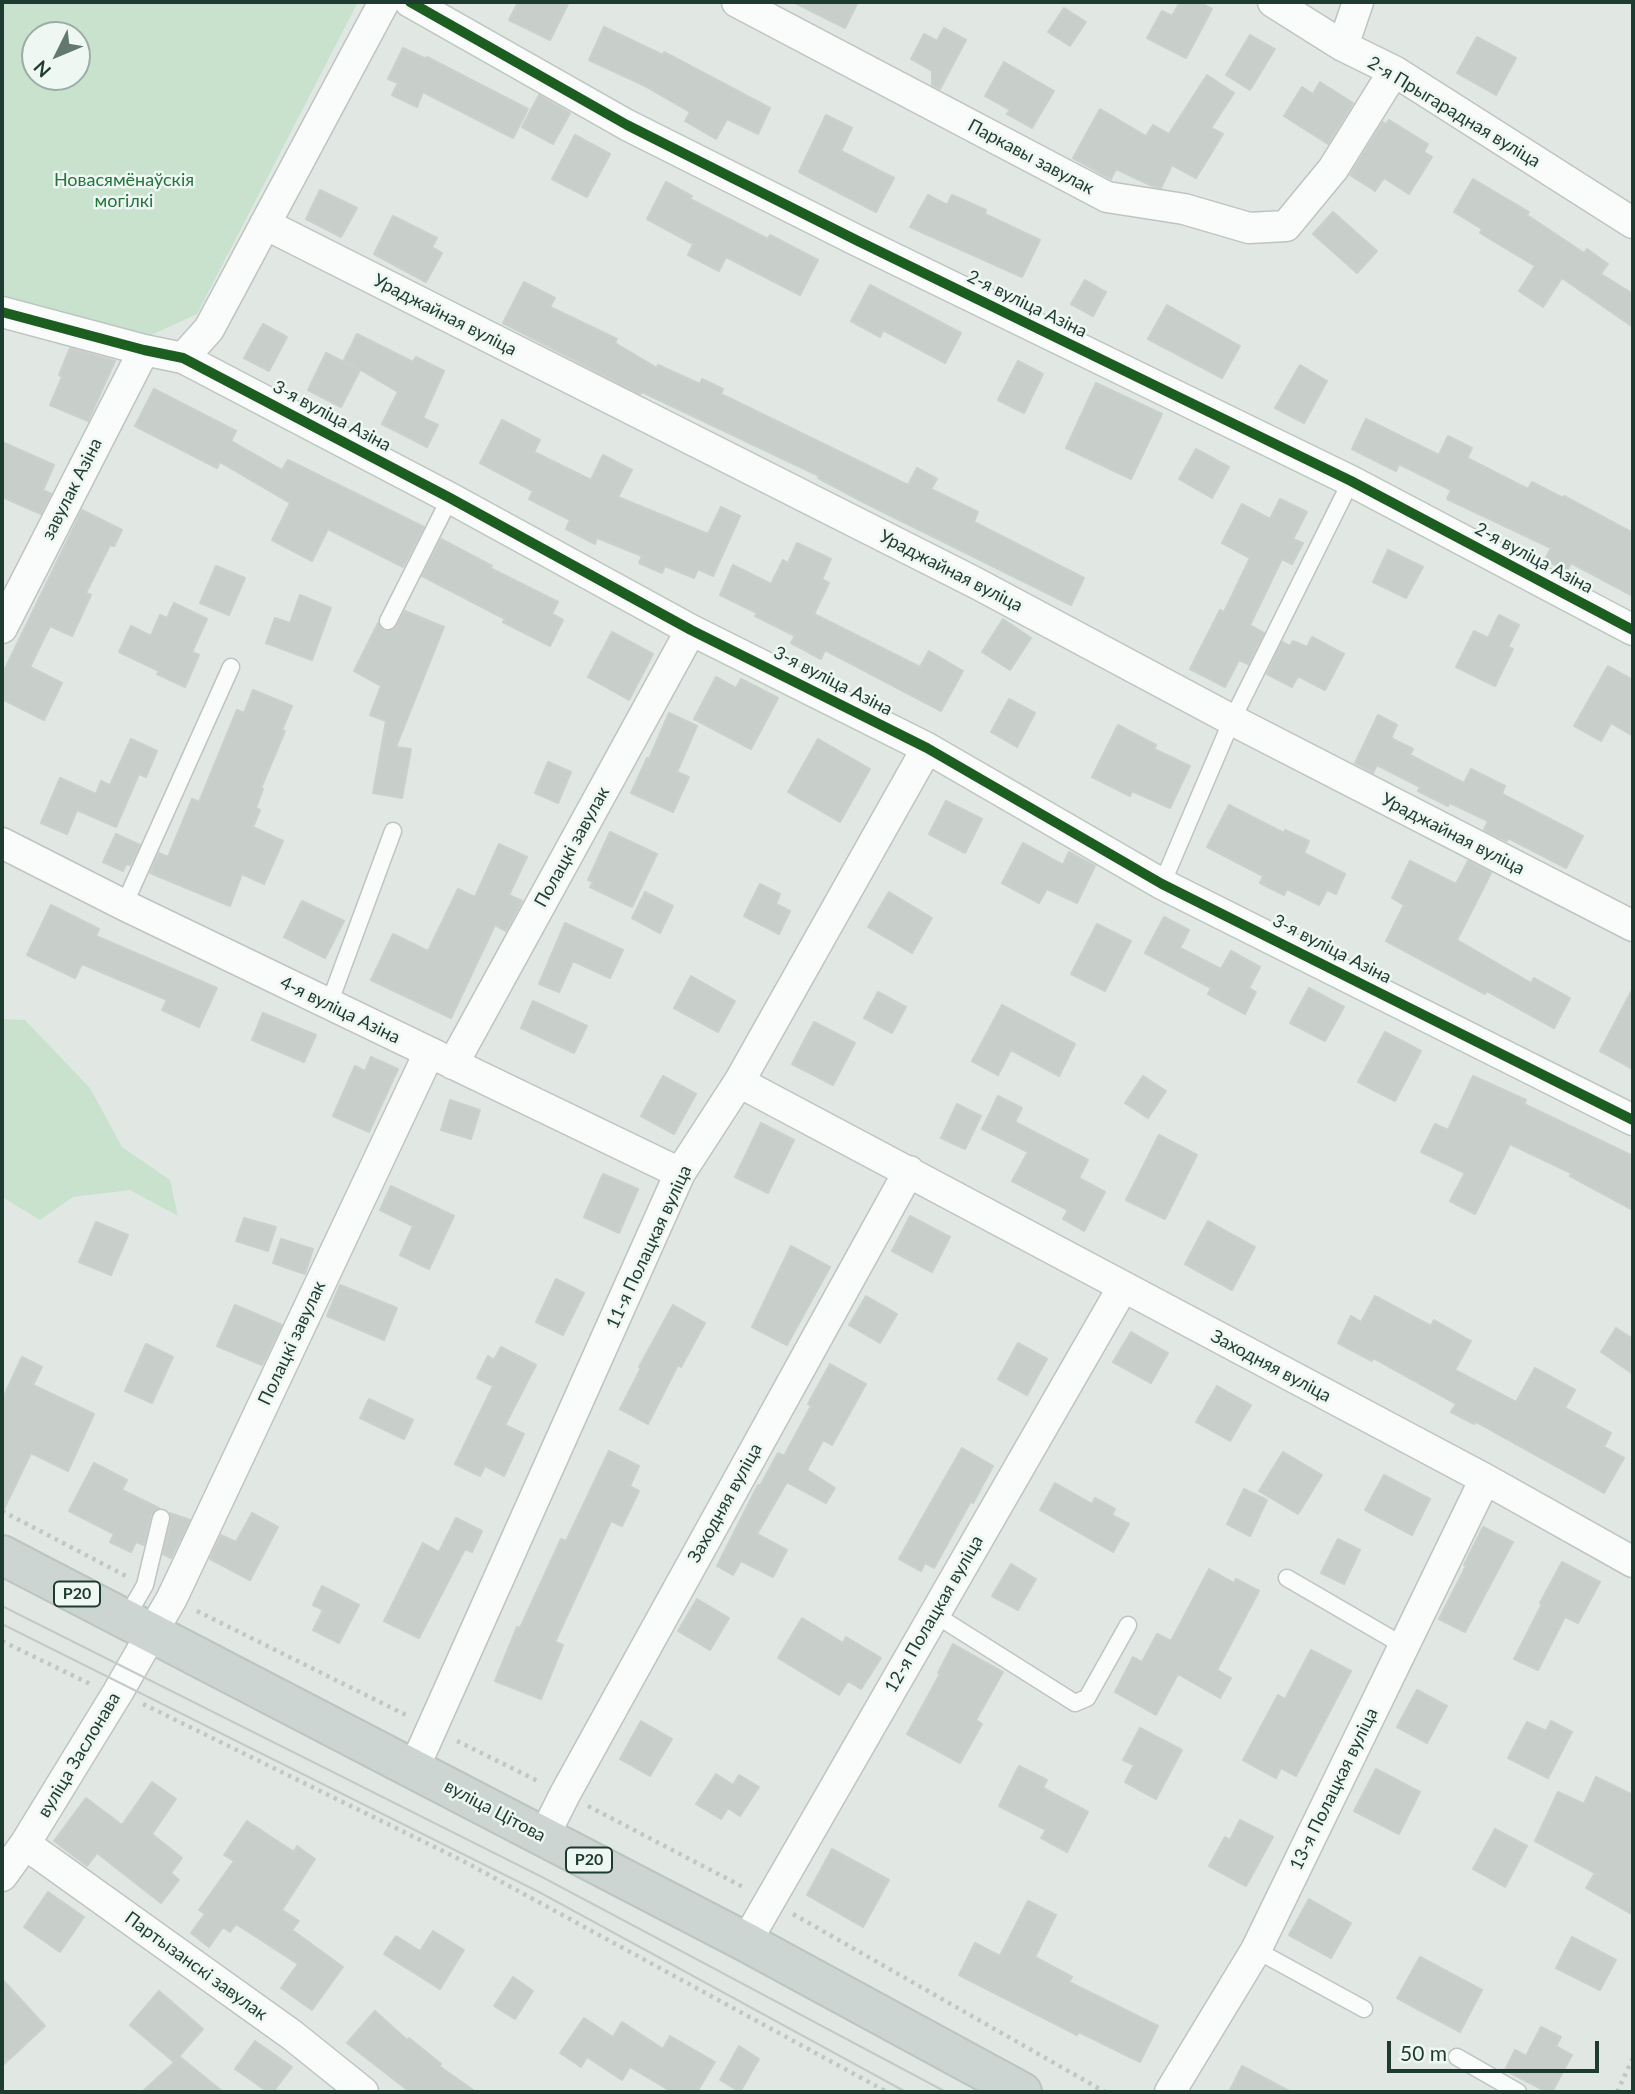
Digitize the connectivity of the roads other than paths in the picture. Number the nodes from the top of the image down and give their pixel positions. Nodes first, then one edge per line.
1 (384, 2) edge
2 (410, 2) edge
3 (737, 2) edge
4 (1273, 2) edge
5 (1358, 2) edge
6 (1343, 46) junction
7 (1394, 71) junction
8 (1633, 223) edge
9 (265, 224) junction
10 (2, 312) edge
11 (144, 350) junction
12 (183, 358) junction
13 (1351, 481) junction
14 (450, 498) junction
15 (388, 621) dead end
16 (2, 628) edge
17 (691, 630) junction
18 (1633, 630) edge
19 (231, 667) dead end
20 (1232, 720) junction
21 (927, 748) junction
22 (393, 831) dead end
23 (2, 843) edge
24 (1162, 884) junction
25 (124, 905) junction
26 (1633, 926) edge
27 (329, 1004) junction
28 (441, 1058) junction
29 (739, 1082) junction
30 (1633, 1120) edge
31 (909, 1171) junction
32 (680, 1173) junction
33 (1124, 1287) junction
34 (1485, 1479) junction
35 (161, 1517) dead end
36 (2, 1555) edge
37 (1633, 1562) edge
38 (1287, 1578) dead end
39 (934, 1614) junction
40 (139, 1625) junction
41 (1128, 1625) dead end
42 (1404, 1646) junction
43 (414, 1768) junction
44 (544, 1836) junction
45 (25, 1844) junction
46 (2, 1876) edge
47 (746, 1942) junction
48 (1255, 1950) junction
49 (1364, 2008) dead end
50 (1457, 2057) dead end
51 (363, 2092) edge
52 (1022, 2092) edge
53 (1170, 2092) edge
54 (1518, 2092) edge

1 - 9 street
2 - 13 street, 2-я вуліца Азіна
3 - 7 street, Паркавы завулак
4 - 6 street, 2-я Прыгарадная вуліца
5 - 6 street
6 - 7 street, 2-я Прыгарадная вуліца
7 - 8 street, 2-я Прыгарадная вуліца
9 - 12 street
9 - 20 street, Ураджайная вуліца
10 - 11 street, 3-я вуліца Азіна
11 - 12 street, 3-я вуліца Азіна
11 - 16 street, завулак Азіна
12 - 14 street, 3-я вуліца Азіна
13 - 18 street, 2-я вуліца Азіна
13 - 20 lane
14 - 15 lane
14 - 17 street, 3-я вуліца Азіна
17 - 21 street, 3-я вуліца Азіна
17 - 28 street, Полацкі завулак
19 - 25 lane
20 - 24 lane
20 - 26 street, Ураджайная вуліца
21 - 24 street, 3-я вуліца Азіна
21 - 29 street, 11-я Полацкая вуліца
22 - 27 lane
23 - 25 street, 4-я вуліца Азіна
24 - 30 street, 3-я вуліца Азіна
25 - 27 street, 4-я вуліца Азіна
27 - 28 street, 4-я вуліца Азіна
28 - 32 street, 4-я вуліца Азіна
28 - 40 street, Полацкі завулак
29 - 31 street, Заходняя вуліца
29 - 32 street, 11-я Полацкая вуліца
31 - 33 street, Заходняя вуліца
31 - 44 street, Заходняя вуліца
32 - 43 street, 11-я Полацкая вуліца
33 - 34 street, Заходняя вуліца
33 - 39 street, 12-я Полацкая вуліца
34 - 37 street, Заходняя вуліца
34 - 42 street, 13-я Полацкая вуліца
35 - 40 lane
36 - 40 main road, вуліца Цітова / Р20
38 - 42 lane
39 - 41 lane
39 - 47 street, 12-я Полацкая вуліца
40 - 43 main road, вуліца Цітова / Р20
40 - 45 street, вуліца Заслонава
42 - 48 street, 13-я Полацкая вуліца
43 - 44 main road, вуліца Цітова / Р20
44 - 47 main road, вуліца Цітова / Р20
45 - 46 street, вуліца Заслонава
45 - 51 street, Партызанскі завулак
47 - 52 main road, вуліца Цітова / Р20
48 - 49 lane
48 - 53 street, 13-я Полацкая вуліца
50 - 54 lane

